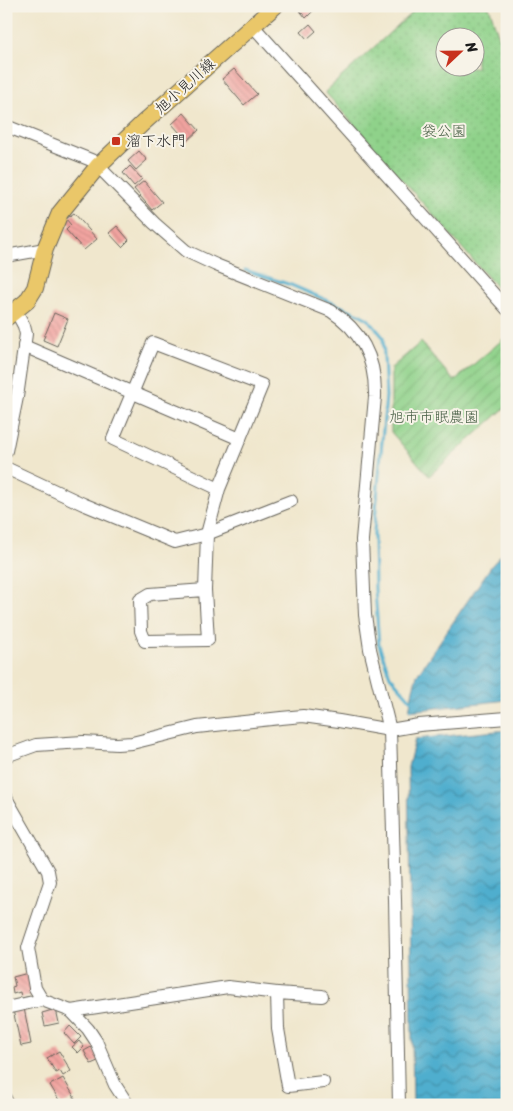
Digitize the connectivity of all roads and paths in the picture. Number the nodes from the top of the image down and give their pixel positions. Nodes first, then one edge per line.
1 (270, 8) edge
2 (253, 26) junction
3 (6, 126) edge
4 (99, 165) junction
5 (45, 249) junction
6 (6, 256) edge
7 (507, 309) edge
8 (11, 314) edge
9 (24, 346) junction
10 (134, 393) junction
11 (240, 439) junction
12 (6, 451) edge
13 (6, 468) edge
14 (219, 489) junction
15 (291, 500) dead end
16 (207, 534) junction
17 (205, 590) junction
18 (507, 718) edge
19 (390, 730) junction
20 (6, 756) edge
21 (6, 798) edge
22 (277, 993) junction
23 (322, 996) dead end
24 (42, 1000) junction
25 (6, 1008) edge
26 (71, 1011) junction
27 (323, 1082) dead end
28 (128, 1105) edge
29 (399, 1105) edge

1 - 2 main road, 旭小見川線
2 - 4 main road, 旭小見川線
2 - 7 street
3 - 4 street
4 - 5 main road, 旭小見川線
4 - 19 street
5 - 6 street
5 - 8 main road, 旭小見川線
8 - 9 street
9 - 10 street
9 - 12 street
10 - 11 street
10 - 11 street
10 - 14 street
11 - 14 street
13 - 16 street
14 - 16 street
15 - 16 street
16 - 17 street
17 - 17 street
18 - 19 street
19 - 20 street
19 - 29 street
21 - 24 street
22 - 23 street
22 - 26 street
22 - 27 street
24 - 25 street
24 - 26 street
26 - 28 street

